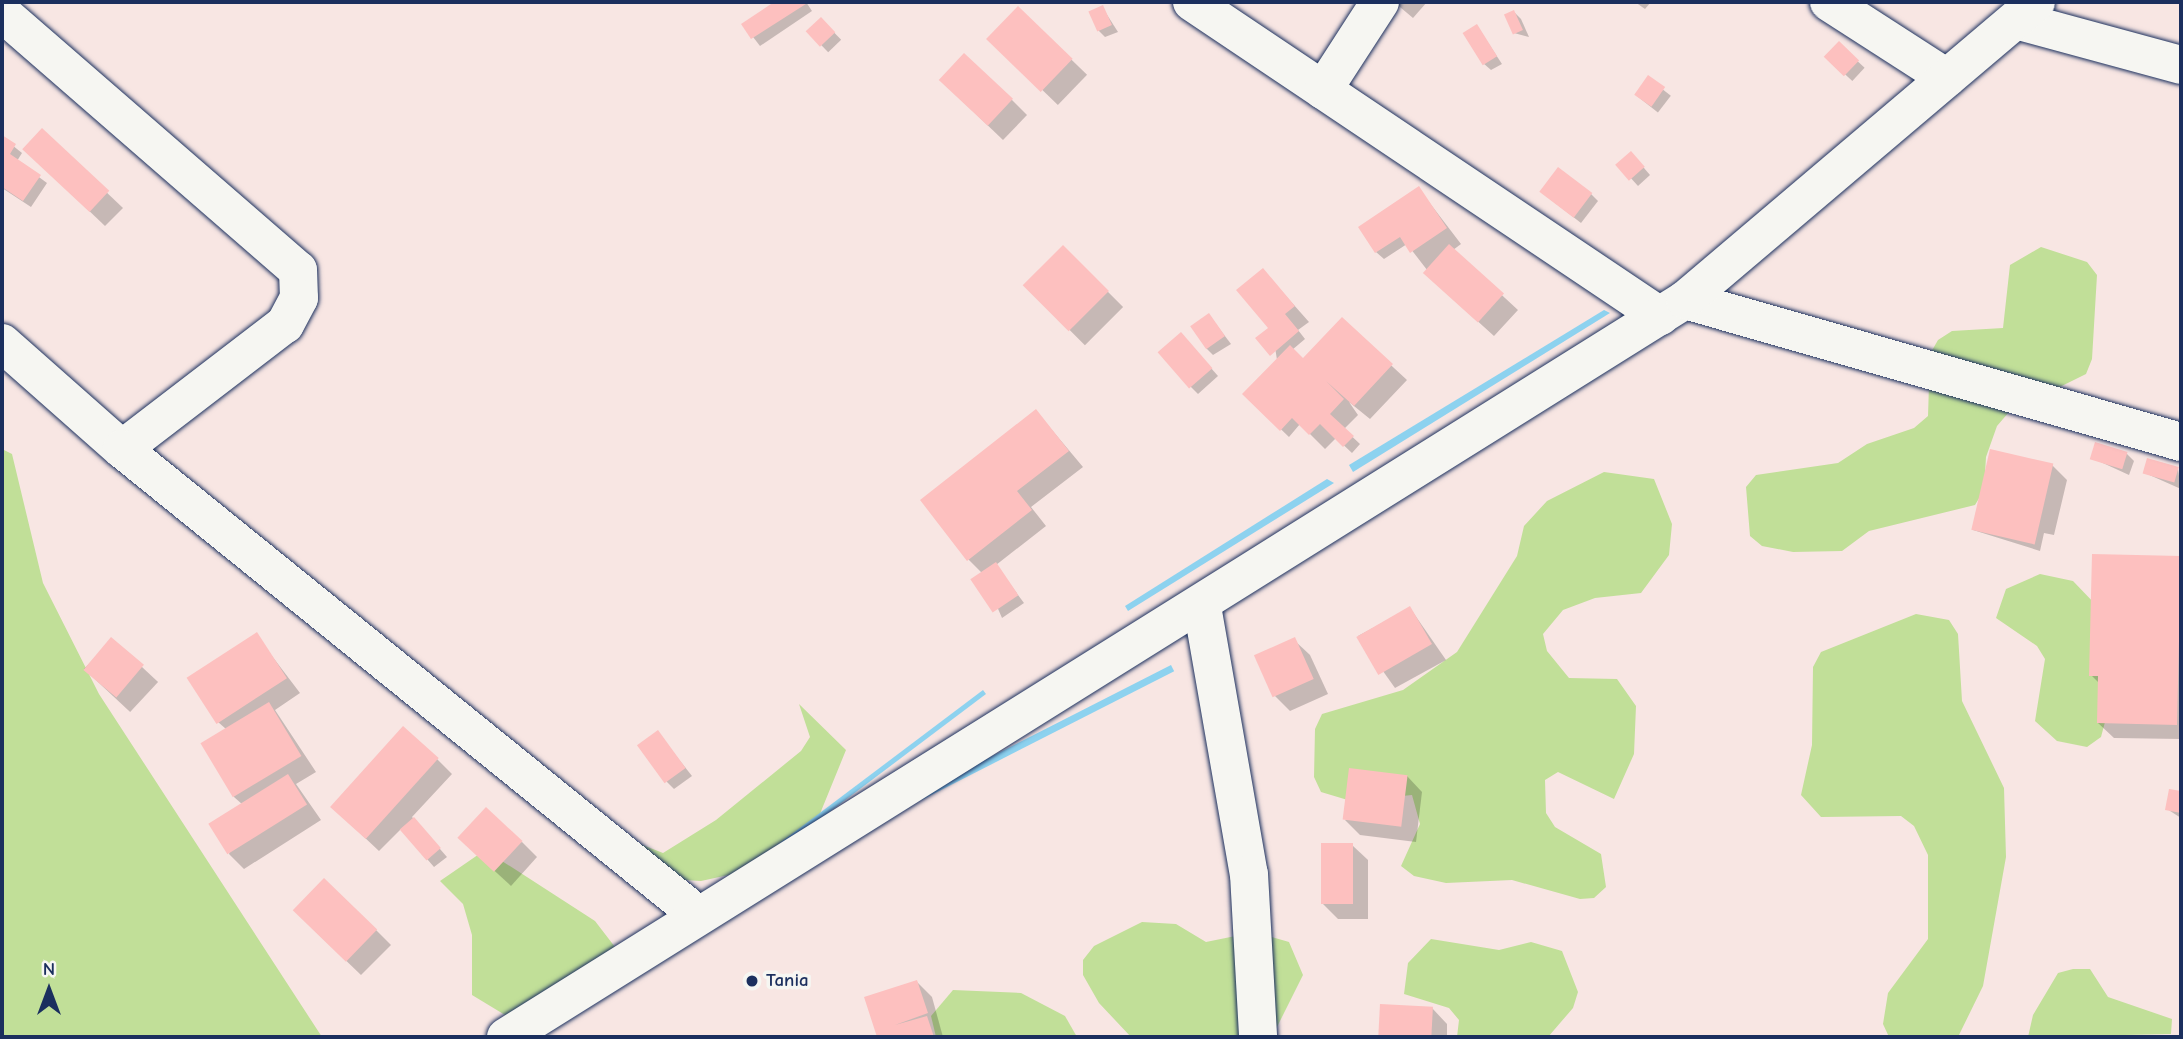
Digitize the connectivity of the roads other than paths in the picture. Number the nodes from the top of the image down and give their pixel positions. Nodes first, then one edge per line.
1 (1192, 2) edge
2 (1380, 2) edge
3 (1829, 2) edge
4 (2027, 11) edge
5 (2, 13) edge
6 (2181, 65) edge
7 (1947, 78) junction
8 (1322, 90) junction
9 (1673, 308) junction
10 (2, 342) edge
11 (2181, 442) edge
12 (122, 449) junction
13 (1202, 606) junction
14 (698, 915) junction
15 (506, 1037) edge
16 (1258, 1037) edge

1 - 8 street
2 - 8 street
3 - 7 street
4 - 6 street
4 - 7 street
5 - 12 street
7 - 9 street
8 - 9 street
9 - 11 street
9 - 13 street
10 - 12 street
12 - 14 street
13 - 14 street
13 - 16 street
14 - 15 street

